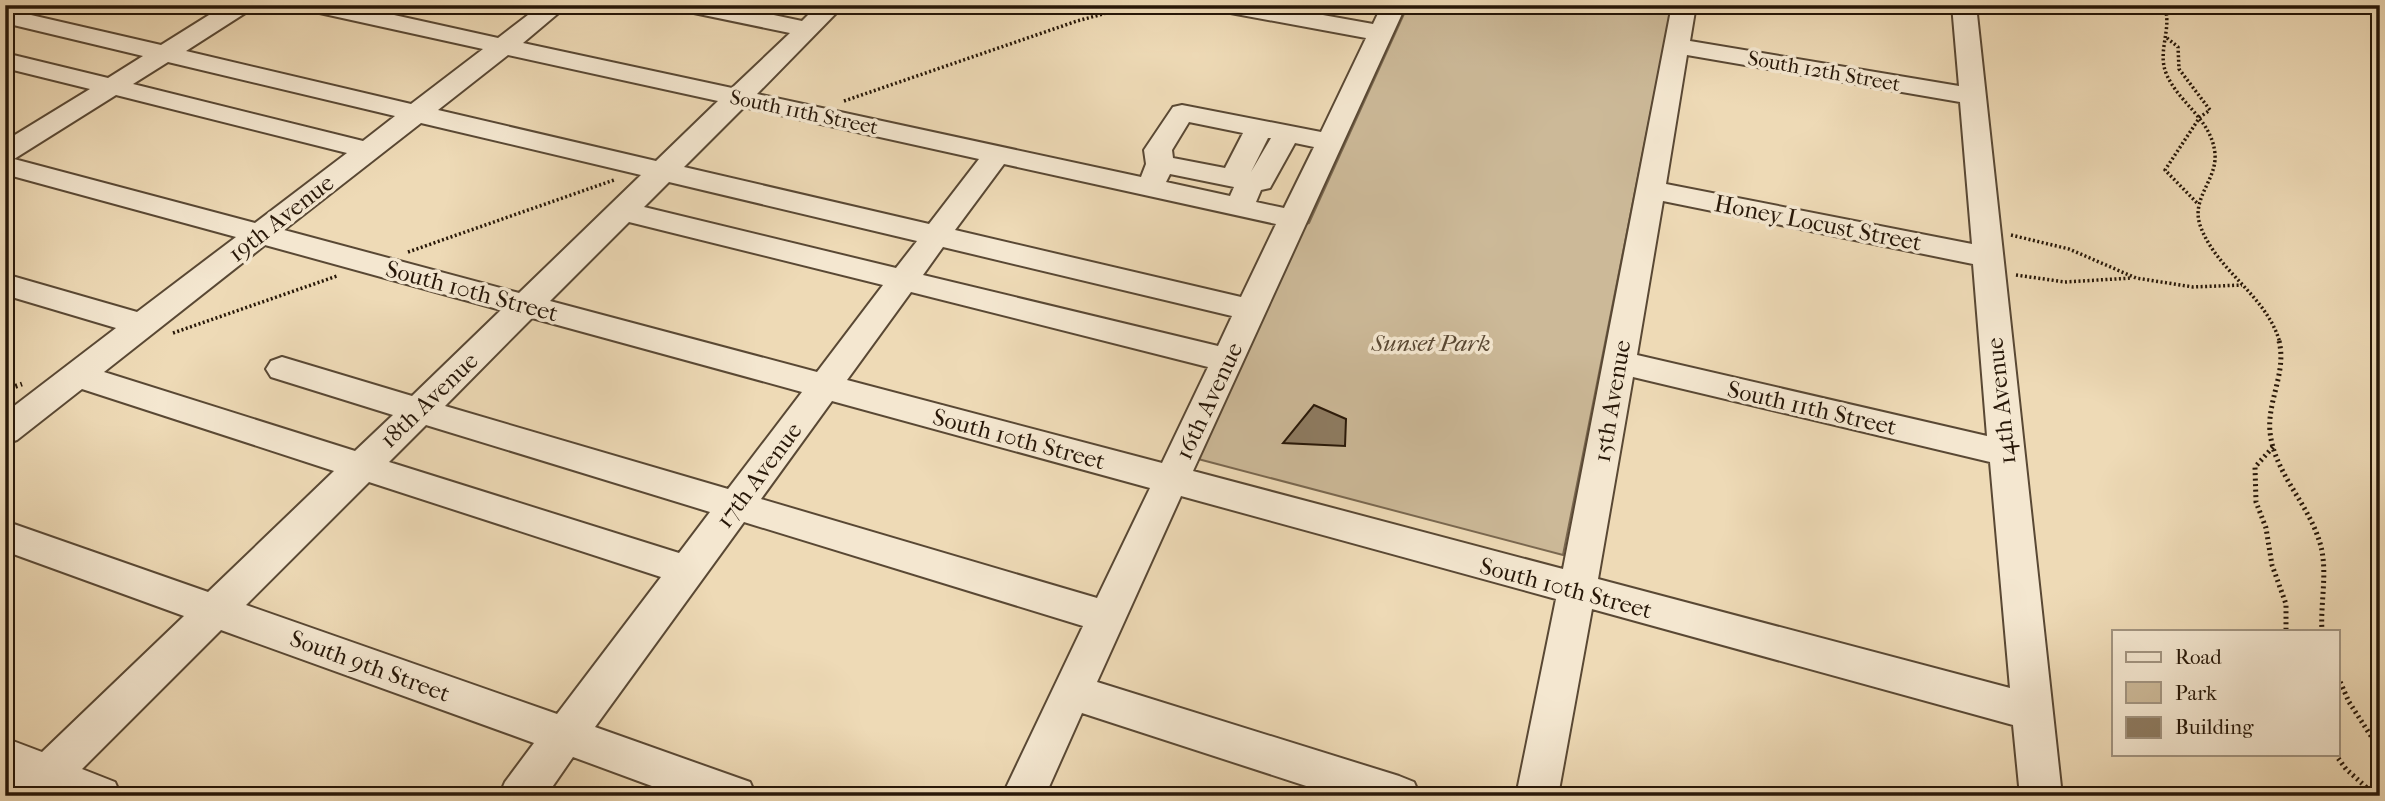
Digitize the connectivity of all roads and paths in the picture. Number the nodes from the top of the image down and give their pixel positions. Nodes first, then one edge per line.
1 (242, 5) edge
2 (315, 5) edge
3 (556, 5) edge
4 (689, 5) edge
5 (832, 5) edge
6 (1136, 5) edge
7 (1225, 5) edge
8 (1684, 5) edge
9 (1964, 5) edge
10 (2164, 5) edge
11 (5, 16) edge
12 (1388, 19) edge
13 (808, 29) junction
14 (2167, 38) junction
15 (503, 46) junction
16 (1676, 46) junction
17 (165, 53) junction
18 (5, 60) edge
19 (112, 86) junction
20 (1971, 96) junction
21 (738, 97) junction
22 (416, 113) junction
23 (809, 113) junction
24 (2200, 117) junction
25 (1259, 128) junction
26 (1287, 134) junction
27 (1330, 142) junction
28 (1205, 145) junction
29 (368, 150) junction
30 (5, 153) edge
31 (997, 154) junction
32 (5, 165) edge
33 (653, 169) junction
34 (1155, 176) junction
35 (1249, 181) junction
36 (1652, 181) junction
37 (2198, 204) junction
38 (1239, 207) junction
39 (622, 211) junction
40 (1294, 219) junction
41 (260, 234) junction
42 (938, 235) junction
43 (1986, 248) junction
44 (372, 264) junction
45 (2136, 278) junction
46 (904, 281) junction
47 (2243, 285) junction
48 (7, 287) edge
49 (526, 306) junction
50 (1251, 310) junction
51 (154, 330) junction
52 (1227, 360) junction
53 (1619, 362) junction
54 (282, 369) dead end
55 (77, 375) junction
56 (29, 382) dead end
57 (825, 387) junction
58 (5, 390) edge
59 (420, 409) junction
60 (5, 431) edge
61 (2274, 447) junction
62 (2006, 453) junction
63 (363, 466) junction
64 (1171, 480) junction
65 (737, 505) junction
66 (5, 537) edge
67 (688, 571) junction
68 (1576, 591) junction
69 (215, 610) junction
70 (1107, 617) junction
71 (2286, 630) edge
72 (2322, 630) edge
73 (2340, 682) edge
74 (1072, 692) junction
75 (2033, 712) junction
76 (565, 735) junction
77 (2380, 750) edge
78 (2336, 756) edge
79 (5, 757) edge
80 (37, 785) edge
81 (100, 796) edge
82 (520, 796) edge
83 (735, 796) edge
84 (1023, 796) edge
85 (1399, 796) edge
86 (1536, 796) edge
87 (2041, 796) edge
88 (2376, 796) edge

1 - 17 street
2 - 15 street, South 11th Street
3 - 15 street, 19th Avenue
4 - 13 street
5 - 13 street, 18th Avenue
6 - 23 path
7 - 12 street
8 - 16 street, 15th Avenue
9 - 20 street, 14th Avenue
10 - 14 path
11 - 17 street
12 - 27 street, 16th Avenue
13 - 21 street, 18th Avenue
14 - 24 path
14 - 24 path
15 - 21 street, South 11th Street
15 - 22 street, 19th Avenue
16 - 20 street, South 12th Street
16 - 36 street, 15th Avenue
17 - 19 street
17 - 22 street
18 - 19 street
19 - 29 street
19 - 30 street
20 - 43 street, 14th Avenue
21 - 23 street, South 11th Street
21 - 33 street, 18th Avenue
22 - 29 street, 19th Avenue
22 - 33 street
23 - 31 street, South 11th Street
24 - 37 path
24 - 37 path
25 - 26 street
25 - 28 street
25 - 35 street
26 - 27 street
26 - 35 street
27 - 40 street, 16th Avenue
28 - 34 street
28 - 34 street
28 - 35 street
29 - 41 street, 19th Avenue
31 - 34 street, South 11th Street
31 - 42 street, 17th Avenue
32 - 41 street, South 10th Street
33 - 39 street, 18th Avenue
33 - 42 street
33 - 44 path
34 - 38 street, South 11th Street
35 - 38 street
36 - 43 street, Honey Locust Street
36 - 53 street, 15th Avenue
37 - 47 path
38 - 40 street, South 11th Street
39 - 46 street
39 - 49 street, 18th Avenue
40 - 50 street, 16th Avenue
41 - 44 street, South 10th Street
41 - 51 street, 19th Avenue
42 - 46 street, 17th Avenue
42 - 50 street
43 - 45 path
43 - 45 path
43 - 62 street, 14th Avenue
44 - 49 street, South 10th Street
44 - 51 path
45 - 47 path
46 - 52 street
46 - 57 street, 17th Avenue
47 - 61 path
48 - 51 street
49 - 57 street, South 10th Street
49 - 59 street, 18th Avenue
50 - 52 street, 16th Avenue
51 - 55 street, 19th Avenue
52 - 64 street, 16th Avenue
53 - 62 street, South 11th Street
53 - 68 street, 15th Avenue
54 - 59 street
55 - 60 street, 19th Avenue
55 - 63 street
56 - 58 path
57 - 64 street, South 10th Street
57 - 65 street, 17th Avenue
59 - 63 street, 18th Avenue
59 - 65 street
61 - 71 path
61 - 72 path
62 - 75 street, 14th Avenue
63 - 67 street
63 - 69 street, 18th Avenue
64 - 68 street, South 10th Street
64 - 70 street, 16th Avenue
65 - 67 street, 17th Avenue
65 - 70 street
66 - 69 street, South 9th Street
67 - 76 street, 17th Avenue
68 - 75 street, South 10th Street
68 - 86 street, 15th Avenue
69 - 76 street, South 9th Street
69 - 80 street, 18th Avenue
70 - 74 street, 16th Avenue
73 - 77 path
74 - 84 street, 16th Avenue
74 - 85 street
75 - 87 street, 14th Avenue
76 - 82 street, 17th Avenue
76 - 83 street, South 9th Street
78 - 88 path
79 - 80 street
80 - 81 street

